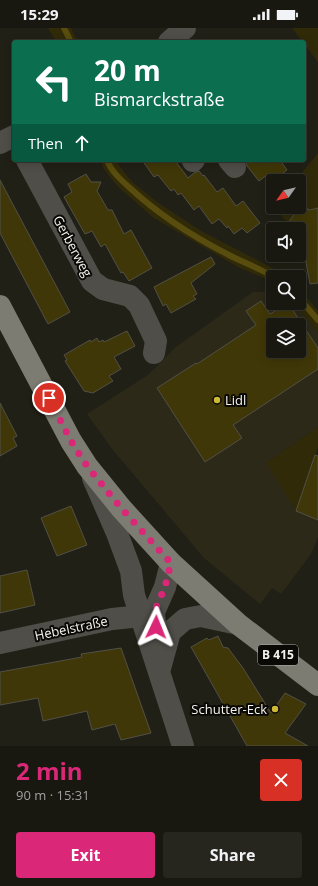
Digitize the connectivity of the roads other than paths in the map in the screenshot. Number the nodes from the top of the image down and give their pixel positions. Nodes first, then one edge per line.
1 (185, 28) edge
2 (171, 40) edge
3 (12, 137) edge
4 (0, 143) edge
5 (28, 162) edge
6 (0, 306) edge
7 (154, 352) dead end
8 (87, 466) junction
9 (171, 563) junction
10 (142, 616) junction
11 (238, 624) junction
12 (0, 643) edge
13 (159, 672) junction
14 (318, 685) edge
15 (183, 746) edge

1 - 2 street
3 - 4 street
5 - 7 street, Gerberweg
6 - 8 main road, B 415
8 - 9 main road, B 415
8 - 10 street
9 - 10 street
9 - 11 main road, B 415
9 - 13 street
10 - 12 street, Hebelstraße
10 - 13 street
11 - 13 street
11 - 14 main road, B 415
13 - 15 street

